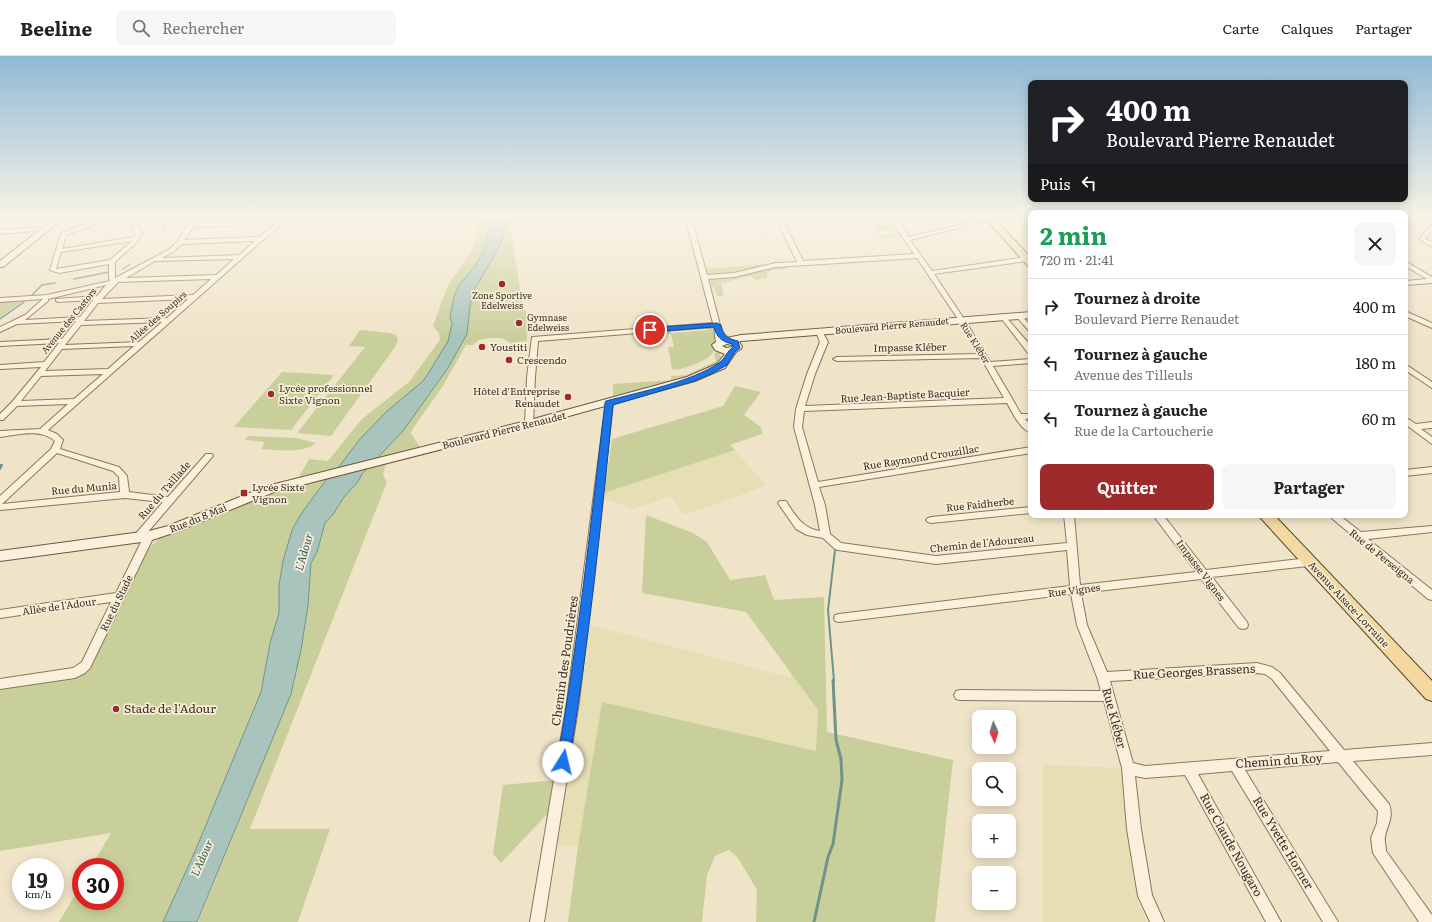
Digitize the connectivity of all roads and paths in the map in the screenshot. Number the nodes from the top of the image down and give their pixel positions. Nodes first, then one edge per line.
1 (9, 257) edge
2 (57, 257) edge
3 (117, 257) edge
4 (160, 257) edge
5 (228, 257) edge
6 (240, 257) edge
7 (699, 257) edge
8 (798, 257) edge
9 (897, 257) edge
10 (919, 257) edge
11 (156, 260) junction
12 (1028, 261) edge
13 (112, 262) junction
14 (801, 264) junction
15 (0, 265) edge
16 (1408, 265) edge
17 (930, 273) junction
18 (218, 277) junction
19 (704, 277) junction
20 (1432, 280) edge
21 (114, 281) junction
22 (1408, 283) edge
23 (194, 297) junction
24 (46, 299) junction
25 (97, 299) junction
26 (0, 300) edge
27 (1408, 314) edge
28 (1028, 315) edge
29 (1019, 316) junction
30 (1003, 317) junction
31 (169, 320) junction
32 (80, 321) junction
33 (962, 321) junction
34 (17, 322) junction
35 (1028, 326) edge
36 (1432, 326) edge
37 (0, 330) edge
38 (820, 332) junction
39 (65, 341) junction
40 (725, 343) junction
41 (0, 344) edge
42 (141, 344) junction
43 (60, 347) junction
44 (1028, 347) edge
45 (983, 356) junction
46 (837, 359) dead end
47 (1028, 361) edge
48 (45, 364) junction
49 (988, 364) junction
50 (0, 367) edge
51 (1408, 368) edge
52 (110, 371) junction
53 (38, 374) junction
54 (1432, 386) edge
55 (1010, 400) junction
56 (76, 401) junction
57 (609, 403) junction
58 (15, 404) junction
59 (800, 409) junction
60 (1028, 416) edge
61 (1020, 417) junction
62 (0, 418) edge
63 (1408, 423) edge
64 (529, 424) junction
65 (1432, 425) edge
66 (1028, 426) edge
67 (1413, 427) junction
68 (41, 432) junction
69 (0, 434) edge
70 (1432, 441) edge
71 (55, 450) junction
72 (1028, 450) edge
73 (209, 456) dead end
74 (391, 459) joint
75 (1432, 470) edge
76 (1408, 473) edge
77 (814, 485) junction
78 (125, 495) junction
79 (170, 500) junction
80 (0, 501) edge
81 (783, 503) dead end
82 (0, 507) edge
83 (1028, 510) edge
84 (1068, 518) edge
85 (1160, 518) edge
86 (1269, 518) edge
87 (1337, 518) edge
88 (931, 520) dead end
89 (1432, 529) edge
90 (825, 535) junction
91 (150, 536) junction
92 (1358, 536) junction
93 (137, 538) junction
94 (1070, 546) junction
95 (0, 556) edge
96 (1308, 562) junction
97 (1204, 575) junction
98 (1076, 590) junction
99 (1430, 593) edge
100 (119, 597) junction
101 (0, 614) edge
102 (839, 618) dead end
103 (1243, 625) dead end
104 (1103, 677) junction
105 (0, 684) edge
106 (1432, 693) edge
107 (960, 695) dead end
108 (1107, 696) junction
109 (1432, 749) edge
110 (1342, 757) junction
111 (1235, 765) junction
112 (1128, 768) junction
113 (1189, 769) junction
114 (537, 922) edge
115 (1157, 922) edge
116 (1274, 922) edge
117 (1331, 922) edge
118 (1428, 922) edge

1 - 15 street
2 - 13 street
3 - 13 street
4 - 11 street, Avenue des Castors
5 - 11 street
6 - 18 street, Allée des Soupirs
7 - 19 street
8 - 14 street
9 - 14 street
10 - 17 street, Rue Kléber
11 - 21 street, Avenue des Castors
12 - 17 street
13 - 21 street
14 - 19 street
16 - 20 street
17 - 33 street, Rue Kléber
18 - 21 street
18 - 23 street, Allée des Soupirs
19 - 40 street
20 - 22 street
21 - 24 street
21 - 25 street, Avenue des Castors
23 - 25 street
23 - 31 street, Allée des Soupirs
24 - 25 street
24 - 26 street
24 - 34 street
25 - 32 street, Avenue des Castors
27 - 36 street
28 - 29 street, Boulevard Pierre Renaudet
29 - 30 street, Boulevard Pierre Renaudet
29 - 35 street
30 - 33 street, Boulevard Pierre Renaudet
30 - 44 street
31 - 32 street
31 - 42 street, Allée des Soupirs
32 - 34 street
32 - 39 street, Avenue des Castors
33 - 38 street, Boulevard Pierre Renaudet
33 - 45 street, Rue Kléber
34 - 37 street
38 - 40 street, Boulevard Pierre Renaudet
38 - 59 street
39 - 41 street
39 - 43 street, Avenue des Castors
40 - 57 street, Boulevard Pierre Renaudet
40 - 64 street
42 - 43 street
42 - 52 street, Allée des Soupirs
43 - 48 street, Avenue des Castors
45 - 46 street, Impasse Kléber
45 - 49 street, Rue Kléber
47 - 49 street
48 - 50 street
48 - 53 street, Avenue des Castors
49 - 55 street, Rue Kléber
51 - 54 street
52 - 53 street
52 - 56 street, Allée des Soupirs
53 - 58 street, Avenue des Castors
55 - 59 street, Rue Jean-Baptiste Bacquier
55 - 61 street, Rue Kléber
56 - 58 street
56 - 68 street, Allée des Soupirs
57 - 64 street, Boulevard Pierre Renaudet
57 - 114 street, Chemin des Poudrières
58 - 62 street, Avenue des Castors
59 - 77 street
60 - 61 street
61 - 66 street, Rue Kléber
63 - 67 street
64 - 74 street, Boulevard Pierre Renaudet
65 - 67 street
67 - 70 street
68 - 69 street
68 - 71 street
71 - 78 street
71 - 80 street
72 - 77 street, Rue Raymond Crouzillac
73 - 79 street, Rue du Taillade
74 - 91 street, Rue du 8 Mai
75 - 76 street
77 - 90 street
78 - 79 street, Rue du Munia
78 - 82 street, Rue du Munia
79 - 93 street, Rue du Taillade
81 - 90 street
83 - 88 street, Rue Faidherbe
84 - 94 street, Rue Kléber
85 - 97 street, Impasse Vignes
86 - 96 main road, Avenue Alsace-Lorraine
87 - 92 street, Rue de Perseigna
89 - 92 street
90 - 94 street, Chemin de l'Adoureau
91 - 93 street, Rue du 8 Mai
91 - 100 street, Rue du Stade
92 - 99 street, Rue de Perseigna
93 - 95 street, Rue du 8 Mai
94 - 98 street, Rue Kléber
96 - 97 street, Rue Vignes
96 - 106 main road, Avenue Alsace-Lorraine
97 - 98 street, Rue Vignes
97 - 103 street, Impasse Vignes
98 - 102 street, Rue Vignes
98 - 104 street, Rue Kléber
100 - 101 street, Allée de l'Adour
100 - 105 street, Rue du Stade
104 - 108 street, Rue Kléber
104 - 110 street, Rue Georges Brassens
107 - 108 street
108 - 112 street, Rue Kléber
109 - 110 street, Chemin du Roy
110 - 111 street, Chemin du Roy
110 - 118 street
111 - 113 street, Chemin du Roy
111 - 117 street, Rue Yvette Horner
112 - 113 street, Chemin du Roy
112 - 115 street, Rue Kléber
113 - 116 street, Rue Claude Nougaro

